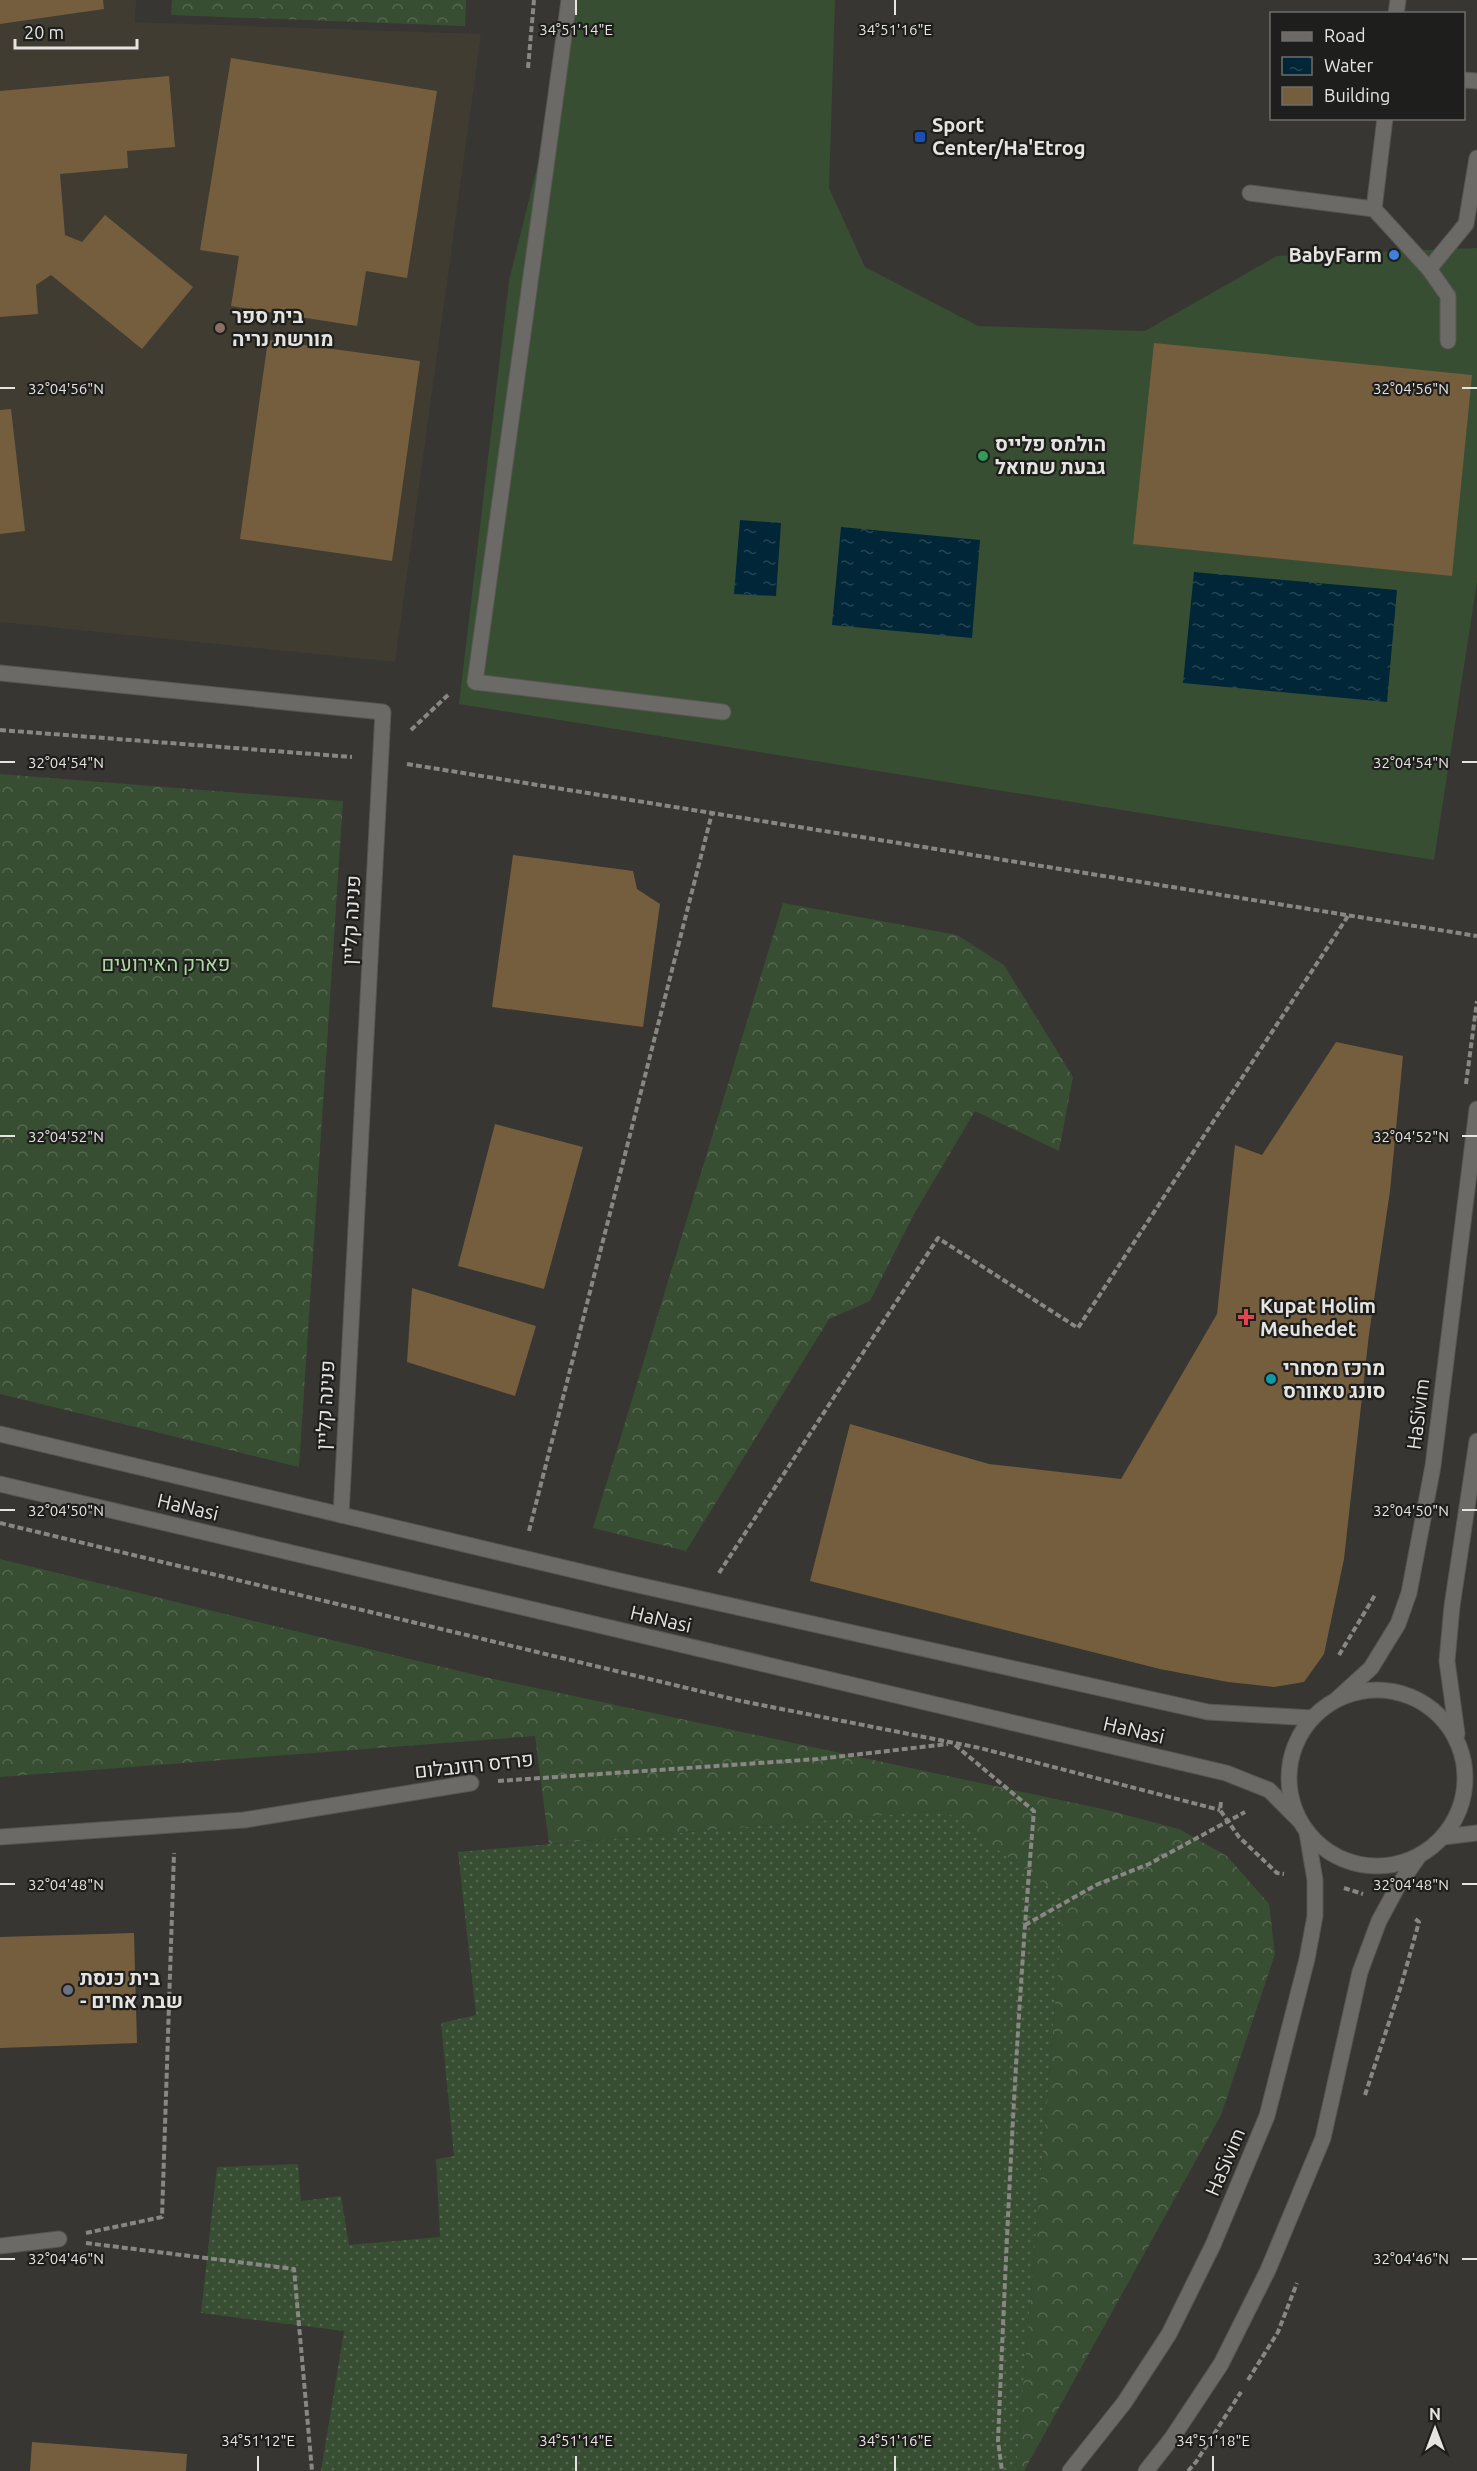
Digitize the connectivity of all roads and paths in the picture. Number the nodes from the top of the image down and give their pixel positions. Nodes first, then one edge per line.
1 (569, 0) edge
2 (1385, 120) edge
3 (1477, 158) edge
4 (1250, 193) dead end
5 (1374, 209) junction
6 (1429, 269) junction
7 (1448, 341) dead end
8 (0, 673) edge
9 (723, 712) dead end
10 (0, 730) edge
11 (381, 759) junction
12 (712, 813) junction
13 (1348, 916) junction
14 (1477, 936) edge
15 (1477, 1001) edge
16 (1464, 1095) dead end
17 (1477, 1109) edge
18 (0, 1434) edge
19 (1477, 1441) edge
20 (1475, 1469) edge
21 (0, 1484) edge
22 (341, 1515) junction
23 (0, 1522) edge
24 (522, 1558) junction
25 (1376, 1594) dead end
26 (702, 1599) junction
27 (1334, 1664) dead end
28 (1337, 1699) junction
29 (1312, 1718) junction
30 (953, 1743) junction
31 (1459, 1746) junction
32 (1226, 1773) junction
33 (1471, 1776) edge
34 (471, 1783) joint
35 (1276, 1796) junction
36 (1220, 1810) junction
37 (1227, 1821) junction
38 (174, 1825) junction
39 (1303, 1826) junction
40 (1477, 1833) edge
41 (0, 1837) edge
42 (1443, 1837) junction
43 (1419, 1856) junction
44 (1315, 1880) junction
45 (1390, 1902) junction
46 (1024, 1926) junction
47 (1362, 2104) dead end
48 (59, 2239) junction
49 (0, 2246) edge
50 (1298, 2280) dead end
51 (312, 2471) edge
52 (1002, 2471) edge
53 (1070, 2471) edge
54 (1146, 2471) edge
55 (1188, 2471) edge

1 - 9 street
2 - 5 street
3 - 6 street
4 - 5 street
5 - 6 street
6 - 7 street
8 - 11 street, פנינה קליין
10 - 11 path
11 - 12 path
11 - 22 street, פנינה קליין
12 - 13 path
12 - 24 path
13 - 14 path
13 - 26 path
15 - 16 path
17 - 28 street, HaSivim
18 - 22 street, HaNasi
19 - 20 street
20 - 31 street
21 - 32 street, HaNasi
22 - 24 street, HaNasi
23 - 30 path
24 - 26 street, HaNasi
25 - 27 path
26 - 29 street, HaNasi
28 - 29 street
28 - 31 street
29 - 39 street
30 - 34 path, פרדס רוזנבלום
30 - 36 path
30 - 46 path
31 - 33 street
32 - 35 street, HaNasi
32 - 36 path
33 - 42 street
34 - 38 street, פרדס רוזנבלום
35 - 37 path
35 - 39 street, HaNasi
36 - 37 path
37 - 44 path
37 - 46 path
38 - 41 street, פרדס רוזנבלום
38 - 48 path
39 - 43 street
39 - 44 street, HaSivim
40 - 42 street
42 - 43 street
43 - 45 street
44 - 45 path
44 - 53 street, HaSivim
45 - 47 path
45 - 54 street
46 - 52 path
48 - 49 street
48 - 51 path
50 - 55 path

